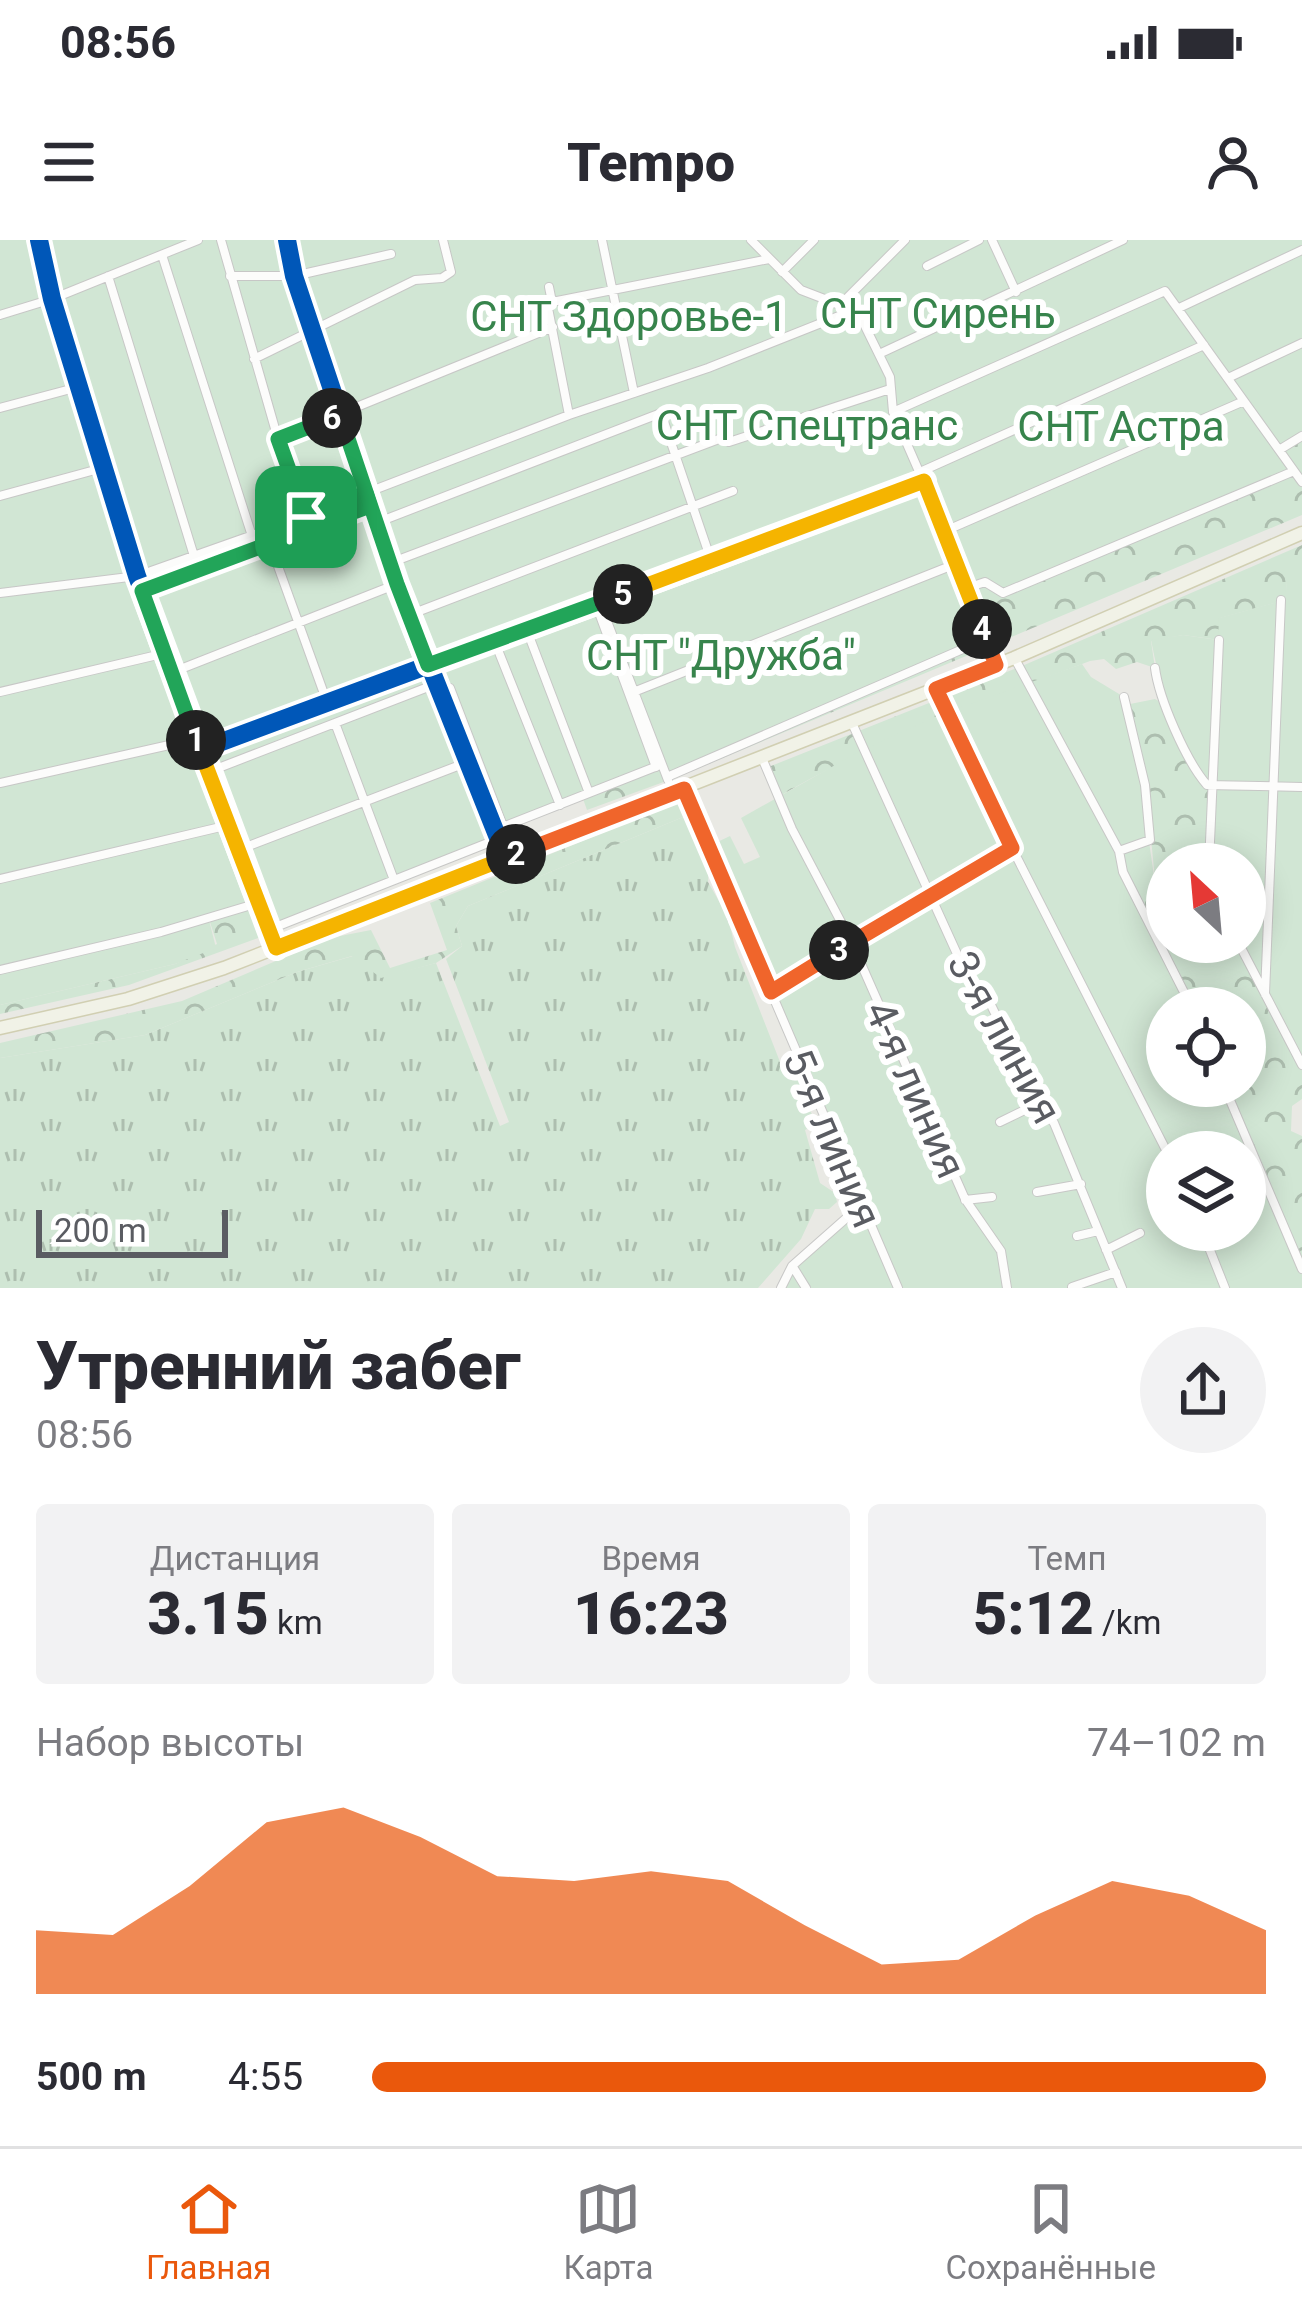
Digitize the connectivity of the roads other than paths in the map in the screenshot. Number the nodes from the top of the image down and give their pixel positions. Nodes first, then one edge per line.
1 (39, 240) edge
2 (198, 240) edge
3 (221, 240) edge
4 (286, 240) edge
5 (443, 240) edge
6 (602, 240) edge
7 (751, 240) edge
8 (814, 240) edge
9 (905, 240) edge
10 (979, 240) edge
11 (992, 240) edge
12 (1124, 240) edge
13 (1302, 250) edge
14 (392, 254) dead end
15 (162, 255) junction
16 (770, 259) junction
17 (927, 266) dead end
18 (782, 272) junction
19 (108, 276) junction
20 (230, 276) junction
21 (294, 276) junction
22 (549, 286) dead end
23 (614, 290) junction
24 (1016, 292) junction
25 (52, 299) junction
26 (550, 303) junction
27 (840, 305) junction
28 (1178, 309) junction
29 (849, 312) junction
30 (0, 315) edge
31 (553, 327) junction
32 (314, 332) junction
33 (1302, 343) edge
34 (1204, 345) junction
35 (879, 354) junction
36 (254, 359) junction
37 (1228, 378) junction
38 (82, 386) junction
39 (890, 388) junction
40 (634, 393) junction
41 (1244, 401) junction
42 (0, 408) edge
43 (893, 412) junction
44 (340, 415) junction
45 (569, 415) junction
46 (1302, 436) edge
47 (278, 439) junction
48 (1279, 450) junction
49 (675, 455) junction
50 (106, 467) junction
51 (1294, 471) junction
52 (922, 477) junction
53 (1302, 482) edge
54 (733, 491) dead end
55 (366, 493) junction
56 (0, 496) edge
57 (370, 506) junction
58 (692, 506) junction
59 (304, 518) junction
60 (376, 523) junction
61 (945, 531) junction
62 (1302, 533) edge
63 (252, 536) junction
64 (270, 544) junction
65 (194, 556) junction
66 (390, 563) junction
67 (712, 563) junction
68 (958, 563) junction
69 (137, 576) junction
70 (397, 584) junction
71 (967, 588) junction
72 (142, 591) junction
73 (0, 592) edge
74 (1281, 600) dead end
75 (600, 602) junction
76 (409, 615) junction
77 (574, 618) dead end
78 (297, 623) junction
79 (527, 631) junction
80 (1219, 640) dead end
81 (987, 643) junction
82 (166, 653) junction
83 (1014, 658) junction
84 (428, 665) junction
85 (996, 665) junction
86 (1155, 668) dead end
87 (173, 672) junction
88 (436, 684) junction
89 (450, 688) dead end
90 (936, 689) junction
91 (636, 691) junction
92 (0, 692) edge
93 (1124, 697) dead end
94 (326, 702) junction
95 (335, 723) junction
96 (852, 723) junction
97 (196, 739) junction
98 (200, 750) junction
99 (762, 758) junction
100 (468, 762) junction
101 (659, 765) junction
102 (208, 772) junction
103 (667, 777) junction
104 (0, 783) edge
105 (1212, 785) junction
106 (1274, 787) junction
107 (1302, 787) edge
108 (679, 790) junction
109 (590, 793) junction
110 (364, 800) junction
111 (560, 805) junction
112 (229, 825) junction
113 (499, 832) junction
114 (1210, 843) edge
115 (1012, 848) junction
116 (238, 850) junction
117 (1118, 851) junction
118 (506, 858) junction
119 (0, 879) edge
120 (394, 880) junction
121 (930, 896) junction
122 (258, 903) junction
123 (268, 930) junction
124 (850, 941) junction
125 (276, 948) junction
126 (0, 970) edge
127 (1182, 987) edge
128 (1265, 987) edge
129 (771, 992) junction
130 (1266, 996) edge
131 (0, 1028) edge
132 (1302, 1065) edge
133 (1039, 1103) junction
134 (1000, 1122) dead end
135 (1156, 1131) edge
136 (1081, 1184) junction
137 (1266, 1185) edge
138 (1037, 1192) dead end
139 (992, 1197) dead end
140 (965, 1200) junction
141 (860, 1206) junction
142 (1098, 1231) junction
143 (1140, 1233) dead end
144 (1077, 1236) dead end
145 (1106, 1250) junction
146 (1210, 1251) edge
147 (792, 1266) junction
148 (1302, 1269) edge
149 (1116, 1272) junction
150 (1072, 1287) edge
151 (781, 1288) edge
152 (806, 1288) edge
153 (898, 1288) edge
154 (1007, 1288) edge
155 (1122, 1288) edge
156 (1225, 1288) edge

1 - 25 street
2 - 15 street
3 - 20 street
4 - 21 street
5 - 32 street
6 - 23 street
7 - 16 street
8 - 18 street
9 - 27 street
10 - 17 street
11 - 24 street
12 - 24 street
13 - 28 street
14 - 21 street
15 - 19 street
15 - 63 street
16 - 18 street
16 - 23 street
18 - 27 street
19 - 25 street
19 - 65 street
20 - 21 street
20 - 36 street
21 - 32 street
22 - 26 street
23 - 26 street
23 - 40 street
24 - 35 street
25 - 30 street
25 - 38 street
26 - 31 street
27 - 29 street
28 - 34 street
28 - 43 street
29 - 35 street
29 - 40 street
31 - 44 street
31 - 45 street
32 - 36 street
32 - 44 street
33 - 37 street
34 - 37 street
34 - 52 street
35 - 39 street
36 - 47 street
37 - 41 street
38 - 42 street
38 - 50 street
39 - 43 street
39 - 49 street
40 - 45 street
41 - 48 street
41 - 61 street
43 - 52 street
44 - 47 street
44 - 55 street
45 - 55 street
46 - 48 street
47 - 59 street
48 - 51 street
49 - 58 street
49 - 60 street
49 - 66 street
50 - 56 street
50 - 69 street
51 - 53 street
51 - 71 street
52 - 61 street
52 - 67 street
54 - 58 street
55 - 57 street
55 - 59 street
57 - 60 street
57 - 64 street
58 - 67 street
58 - 76 street
59 - 63 street
60 - 66 street
61 - 68 street
62 - 83 main road
63 - 65 street
64 - 72 street
64 - 78 street
65 - 69 street
66 - 70 street
67 - 75 street
68 - 71 street
68 - 91 street
69 - 72 street
69 - 73 street
70 - 76 street
70 - 78 street
71 - 81 street
72 - 82 street
74 - 106 street
75 - 79 street
75 - 91 street
76 - 84 street
77 - 101 street
78 - 87 street
78 - 94 street
79 - 84 street
79 - 109 street
79 - 111 street
80 - 105 street
81 - 85 street
81 - 103 street
82 - 87 street
82 - 92 street
83 - 85 main road
83 - 117 street
84 - 88 street
84 - 94 street
85 - 90 main road
86 - 105 street
87 - 97 street
88 - 95 street
88 - 100 street
89 - 113 street
90 - 96 main road
90 - 115 street
91 - 101 street
93 - 117 street
94 - 98 street
95 - 102 street
95 - 110 street
96 - 99 main road
96 - 121 street, 3-я линия
97 - 98 street
97 - 104 street
98 - 102 street
99 - 108 main road
99 - 124 street, 4-я линия
100 - 110 street
100 - 113 street
101 - 103 street, 5-я линия
101 - 109 street
102 - 112 street
103 - 108 street, 5-я линия
105 - 106 street
105 - 114 street
106 - 107 street
106 - 128 street
108 - 118 main road
108 - 129 street, 5-я линия
109 - 111 street
110 - 116 street
110 - 120 street
111 - 113 street
112 - 116 street
112 - 119 street
113 - 118 street
113 - 120 street
115 - 121 street
115 - 135 street
116 - 122 street
117 - 127 street
118 - 125 main road
120 - 123 street
121 - 124 street
121 - 133 street, 3-я линия
122 - 123 street
122 - 126 street
123 - 125 street
124 - 129 street
124 - 140 street, 4-я линия
125 - 131 main road
129 - 141 street, 5-я линия
130 - 132 street
133 - 134 street
133 - 136 street, 3-я линия
136 - 138 street
136 - 142 street, 3-я линия
137 - 148 street
139 - 140 street
140 - 154 street, 4-я линия
141 - 147 street
141 - 153 street, 5-я линия
142 - 144 street
142 - 145 street, 3-я линия
143 - 145 street
145 - 149 street, 3-я линия
146 - 156 street
147 - 151 street
147 - 152 street
149 - 150 street
149 - 155 street, 3-я линия

